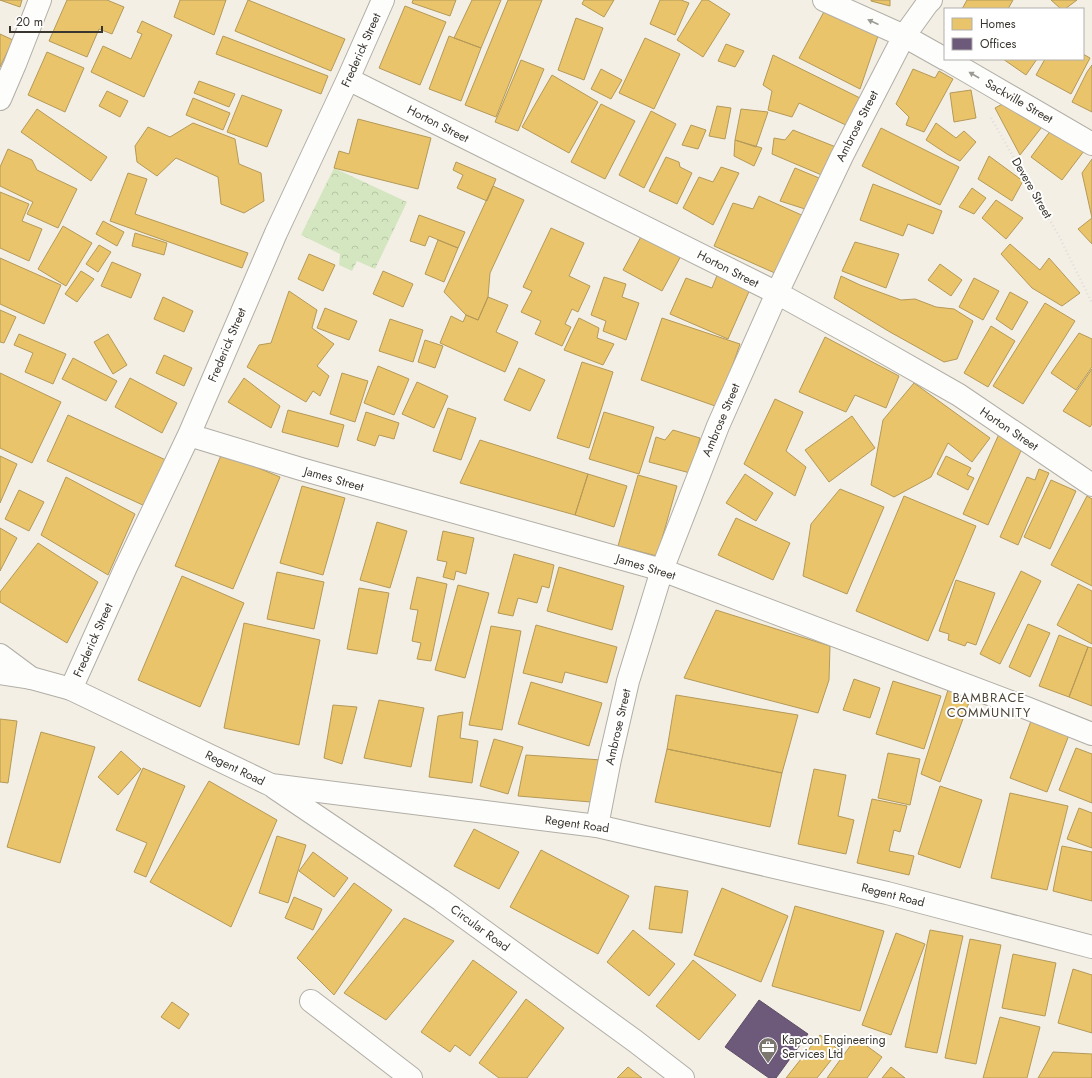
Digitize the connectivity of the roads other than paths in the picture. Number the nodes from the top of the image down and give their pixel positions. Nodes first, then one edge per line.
1 (40, 0) edge
2 (383, 0) edge
3 (824, 0) edge
4 (928, 1) edge
5 (904, 36) junction
6 (944, 58) edge
7 (947, 60) edge
8 (348, 79) junction
9 (0, 98) edge
10 (1092, 144) edge
11 (777, 293) junction
12 (189, 435) junction
13 (1092, 485) edge
14 (662, 570) junction
15 (0, 655) edge
16 (0, 673) edge
17 (31, 678) junction
18 (71, 690) junction
19 (1092, 734) edge
20 (271, 786) junction
21 (597, 826) junction
22 (1092, 947) edge
23 (311, 1000) dead end
24 (411, 1078) edge
25 (683, 1078) edge

1 - 9 street
2 - 8 street, Frederick Street
5 -> 3 street, Sackville Street
4 - 5 street, Ambrose Street
5 - 6 street, Sackville Street
5 - 11 street, Ambrose Street
10 -> 7 street, Sackville Street
8 - 11 street, Horton Street
8 - 12 street, Frederick Street
11 - 13 street, Horton Street
11 - 14 street, Ambrose Street
12 - 14 street, James Street
12 - 18 street, Frederick Street
14 - 19 street, James Street
14 - 21 street, Ambrose Street
15 - 17 street
16 - 17 street
17 - 18 street
18 - 20 street, Regent Road
20 - 21 street, Regent Road
20 - 25 street, Circular Road
21 - 22 street, Regent Road
23 - 24 street

